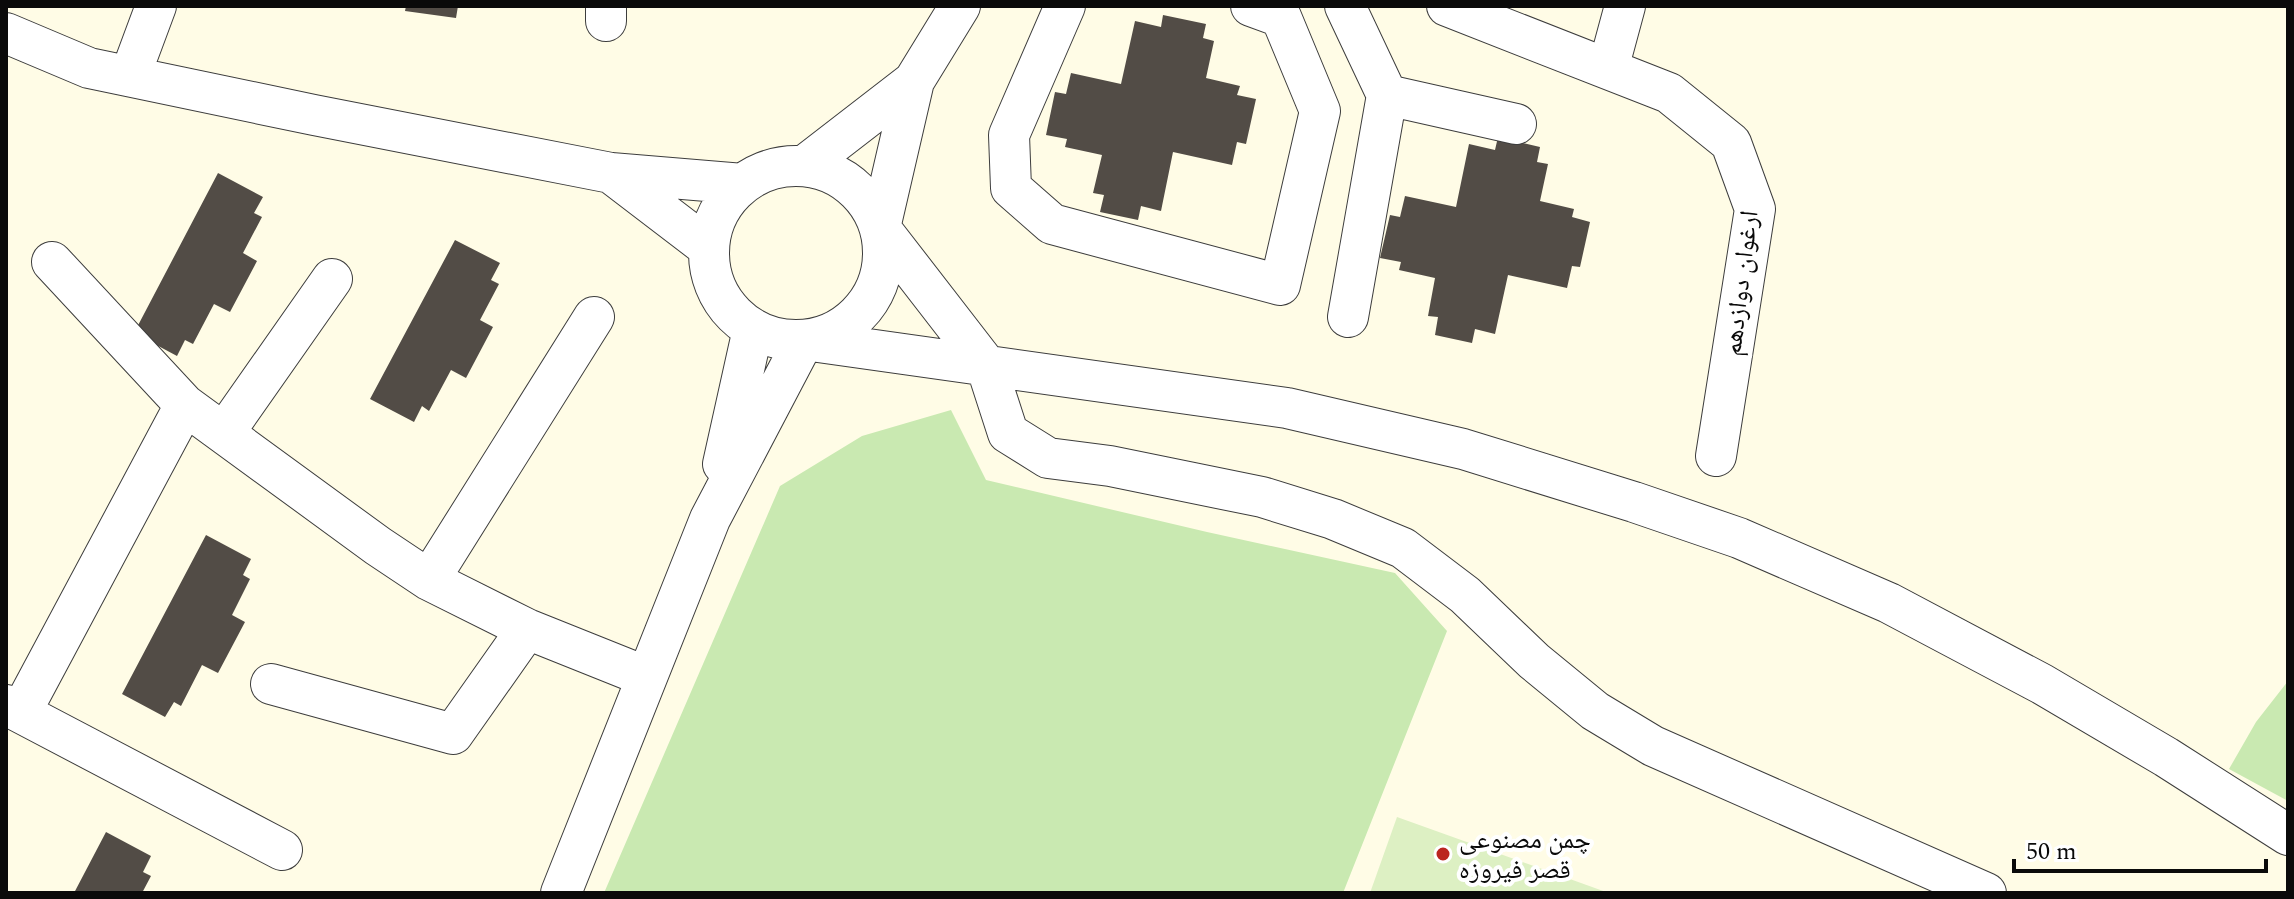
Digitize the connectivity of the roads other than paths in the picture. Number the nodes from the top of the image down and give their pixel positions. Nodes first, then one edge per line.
1 (156, 6) edge
2 (960, 6) edge
3 (1065, 6) edge
4 (1251, 6) edge
5 (1345, 6) edge
6 (1447, 6) edge
7 (1625, 6) edge
8 (6, 33) edge
9 (1608, 69) junction
10 (130, 76) junction
11 (914, 81) junction
12 (1387, 95) junction
13 (1516, 124) dead end
14 (804, 166) junction
15 (611, 173) junction
16 (743, 184) junction
17 (880, 228) junction
18 (709, 248) junction
19 (52, 262) dead end
20 (332, 279) dead end
21 (594, 317) dead end
22 (1348, 317) dead end
23 (753, 329) junction
24 (804, 340) junction
25 (986, 365) junction
26 (185, 405) junction
27 (224, 433) junction
28 (1716, 456) dead end
29 (710, 519) junction
30 (429, 580) junction
31 (527, 629) junction
32 (647, 677) junction
33 (271, 684) dead end
34 (13, 709) edge
35 (2288, 835) edge
36 (282, 850) dead end
37 (561, 893) edge
38 (1986, 893) edge

1 - 10 street
2 - 11 street
3 - 4 street
5 - 12 street
6 - 9 street, ارغوان دوازدهم
7 - 9 street
8 - 10 street
9 - 28 street, ارغوان دوازدهم
10 - 15 street
11 - 14 street
11 - 17 street
12 - 13 street
12 - 22 street
14 - 16 street
14 - 17 street
15 - 16 street
15 - 18 street
16 - 18 street
17 - 24 street
17 - 25 street
18 - 23 street
19 - 26 street
20 - 27 street
21 - 30 street
23 - 24 street
23 - 29 street
24 - 25 street
24 - 29 street
25 - 35 street
25 - 38 street
26 - 27 street
26 - 34 street
27 - 30 street
29 - 32 street
30 - 31 street
31 - 32 street
31 - 33 street
32 - 37 street
34 - 36 street

